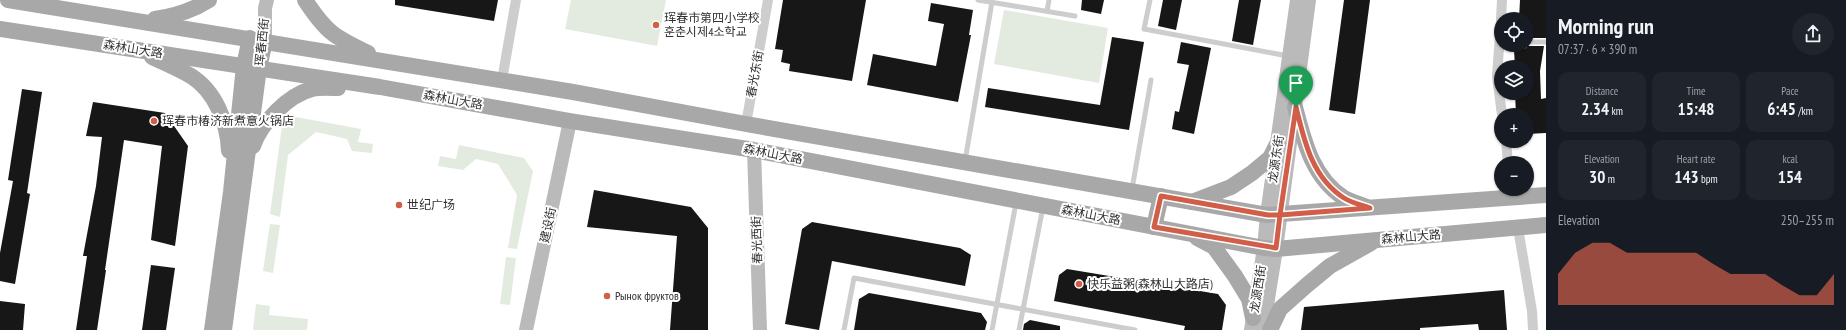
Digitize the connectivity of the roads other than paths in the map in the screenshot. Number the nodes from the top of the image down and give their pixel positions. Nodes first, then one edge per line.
1 (8, 0) edge
2 (209, 0) edge
3 (305, 0) edge
4 (516, 0) edge
5 (768, 0) edge
6 (978, 0) edge
7 (1049, 0) edge
8 (1150, 0) edge
9 (1297, 0) edge
10 (1309, 0) edge
11 (1502, 0) edge
12 (992, 2) junction
13 (266, 4) edge
14 (1047, 11) junction
15 (1501, 12) edge
16 (1075, 16) dead end
17 (143, 22) junction
18 (0, 29) edge
19 (257, 40) junction
20 (1534, 42) edge
21 (1546, 42) edge
22 (140, 50) junction
23 (1499, 52) edge
24 (1290, 56) junction
25 (388, 62) junction
26 (252, 67) junction
27 (502, 80) junction
28 (1151, 80) dead end
29 (380, 87) junction
30 (1296, 107) junction
31 (1501, 108) edge
32 (570, 120) junction
33 (746, 124) junction
34 (1278, 142) junction
35 (754, 150) junction
36 (964, 162) junction
37 (245, 170) junction
38 (1131, 191) junction
39 (231, 192) junction
40 (1534, 194) edge
41 (1494, 195) edge
42 (1546, 195) edge
43 (1161, 196) junction
44 (1016, 201) junction
45 (1192, 202) junction
46 (1043, 206) junction
47 (1370, 208) junction
48 (1274, 215) junction
49 (1546, 225) edge
50 (1154, 227) junction
51 (1518, 228) junction
52 (1189, 234) junction
53 (1376, 240) junction
54 (1270, 248) junction
55 (997, 305) junction
56 (1023, 309) junction
57 (1256, 326) edge
58 (212, 330) edge
59 (224, 330) edge
60 (526, 330) edge
61 (760, 330) edge
62 (844, 330) edge
63 (992, 330) edge
64 (1019, 330) edge
65 (1135, 330) edge
66 (1270, 330) edge
67 (1533, 330) edge

1 - 17 main road, 森林山大路
2 - 17 main road
3 - 25 main road
4 - 27 street
5 - 33 street, 春光东街
6 - 12 lane
7 - 14 lane
8 - 24 lane
9 - 24 main road, 龙源东街
10 - 30 main road, 龙源东街
11 - 15 street
12 - 14 lane
12 - 36 lane
13 - 19 main road, 珲春西街
14 - 16 lane
17 - 19 main road, 森林山大路
18 - 22 main road, 森林山大路
19 - 25 main road, 森林山大路
19 - 26 main road, 珲春西街
20 - 21 lane
22 - 26 main road, 森林山大路
22 - 39 main road
23 - 31 street
24 - 34 main road, 龙源东街
25 - 27 main road, 森林山大路
26 - 29 main road, 森林山大路
26 - 37 main road, 珲春西街
26 - 39 main road, 珲春西街
27 - 33 main road, 森林山大路
28 - 38 lane
29 - 32 main road, 森林山大路
29 - 37 main road
30 - 47 main road
30 - 48 main road, 龙源东街
32 - 35 main road, 森林山大路
32 - 60 main road, 建设街
33 - 36 main road, 森林山大路
34 - 45 main road
34 - 48 main road, 龙源东街
35 - 44 main road, 森林山大路
35 - 61 main road, 春光西街
36 - 38 main road, 森林山大路
37 - 59 main road, 珲春西街
38 - 43 main road, 森林山大路
39 - 58 main road, 珲春西街
40 - 42 main road, 森林山大路
41 - 47 main road, 森林山大路
43 - 45 main road, 森林山大路
43 - 50 main road
44 - 46 main road, 森林山大路
44 - 55 lane
45 - 48 main road, 森林山大路
46 - 50 main road, 森林山大路
46 - 56 lane
47 - 48 main road, 森林山大路
48 - 54 main road, 龙源东街
49 - 51 main road, 森林山大路
50 - 52 main road, 森林山大路
51 - 53 main road, 森林山大路
51 - 67 street
52 - 54 main road, 森林山大路
52 - 57 main road
53 - 54 main road, 森林山大路
53 - 66 main road
54 - 57 main road, 龙源西街
55 - 56 lane
55 - 62 lane
55 - 63 lane
56 - 64 lane
56 - 65 lane

